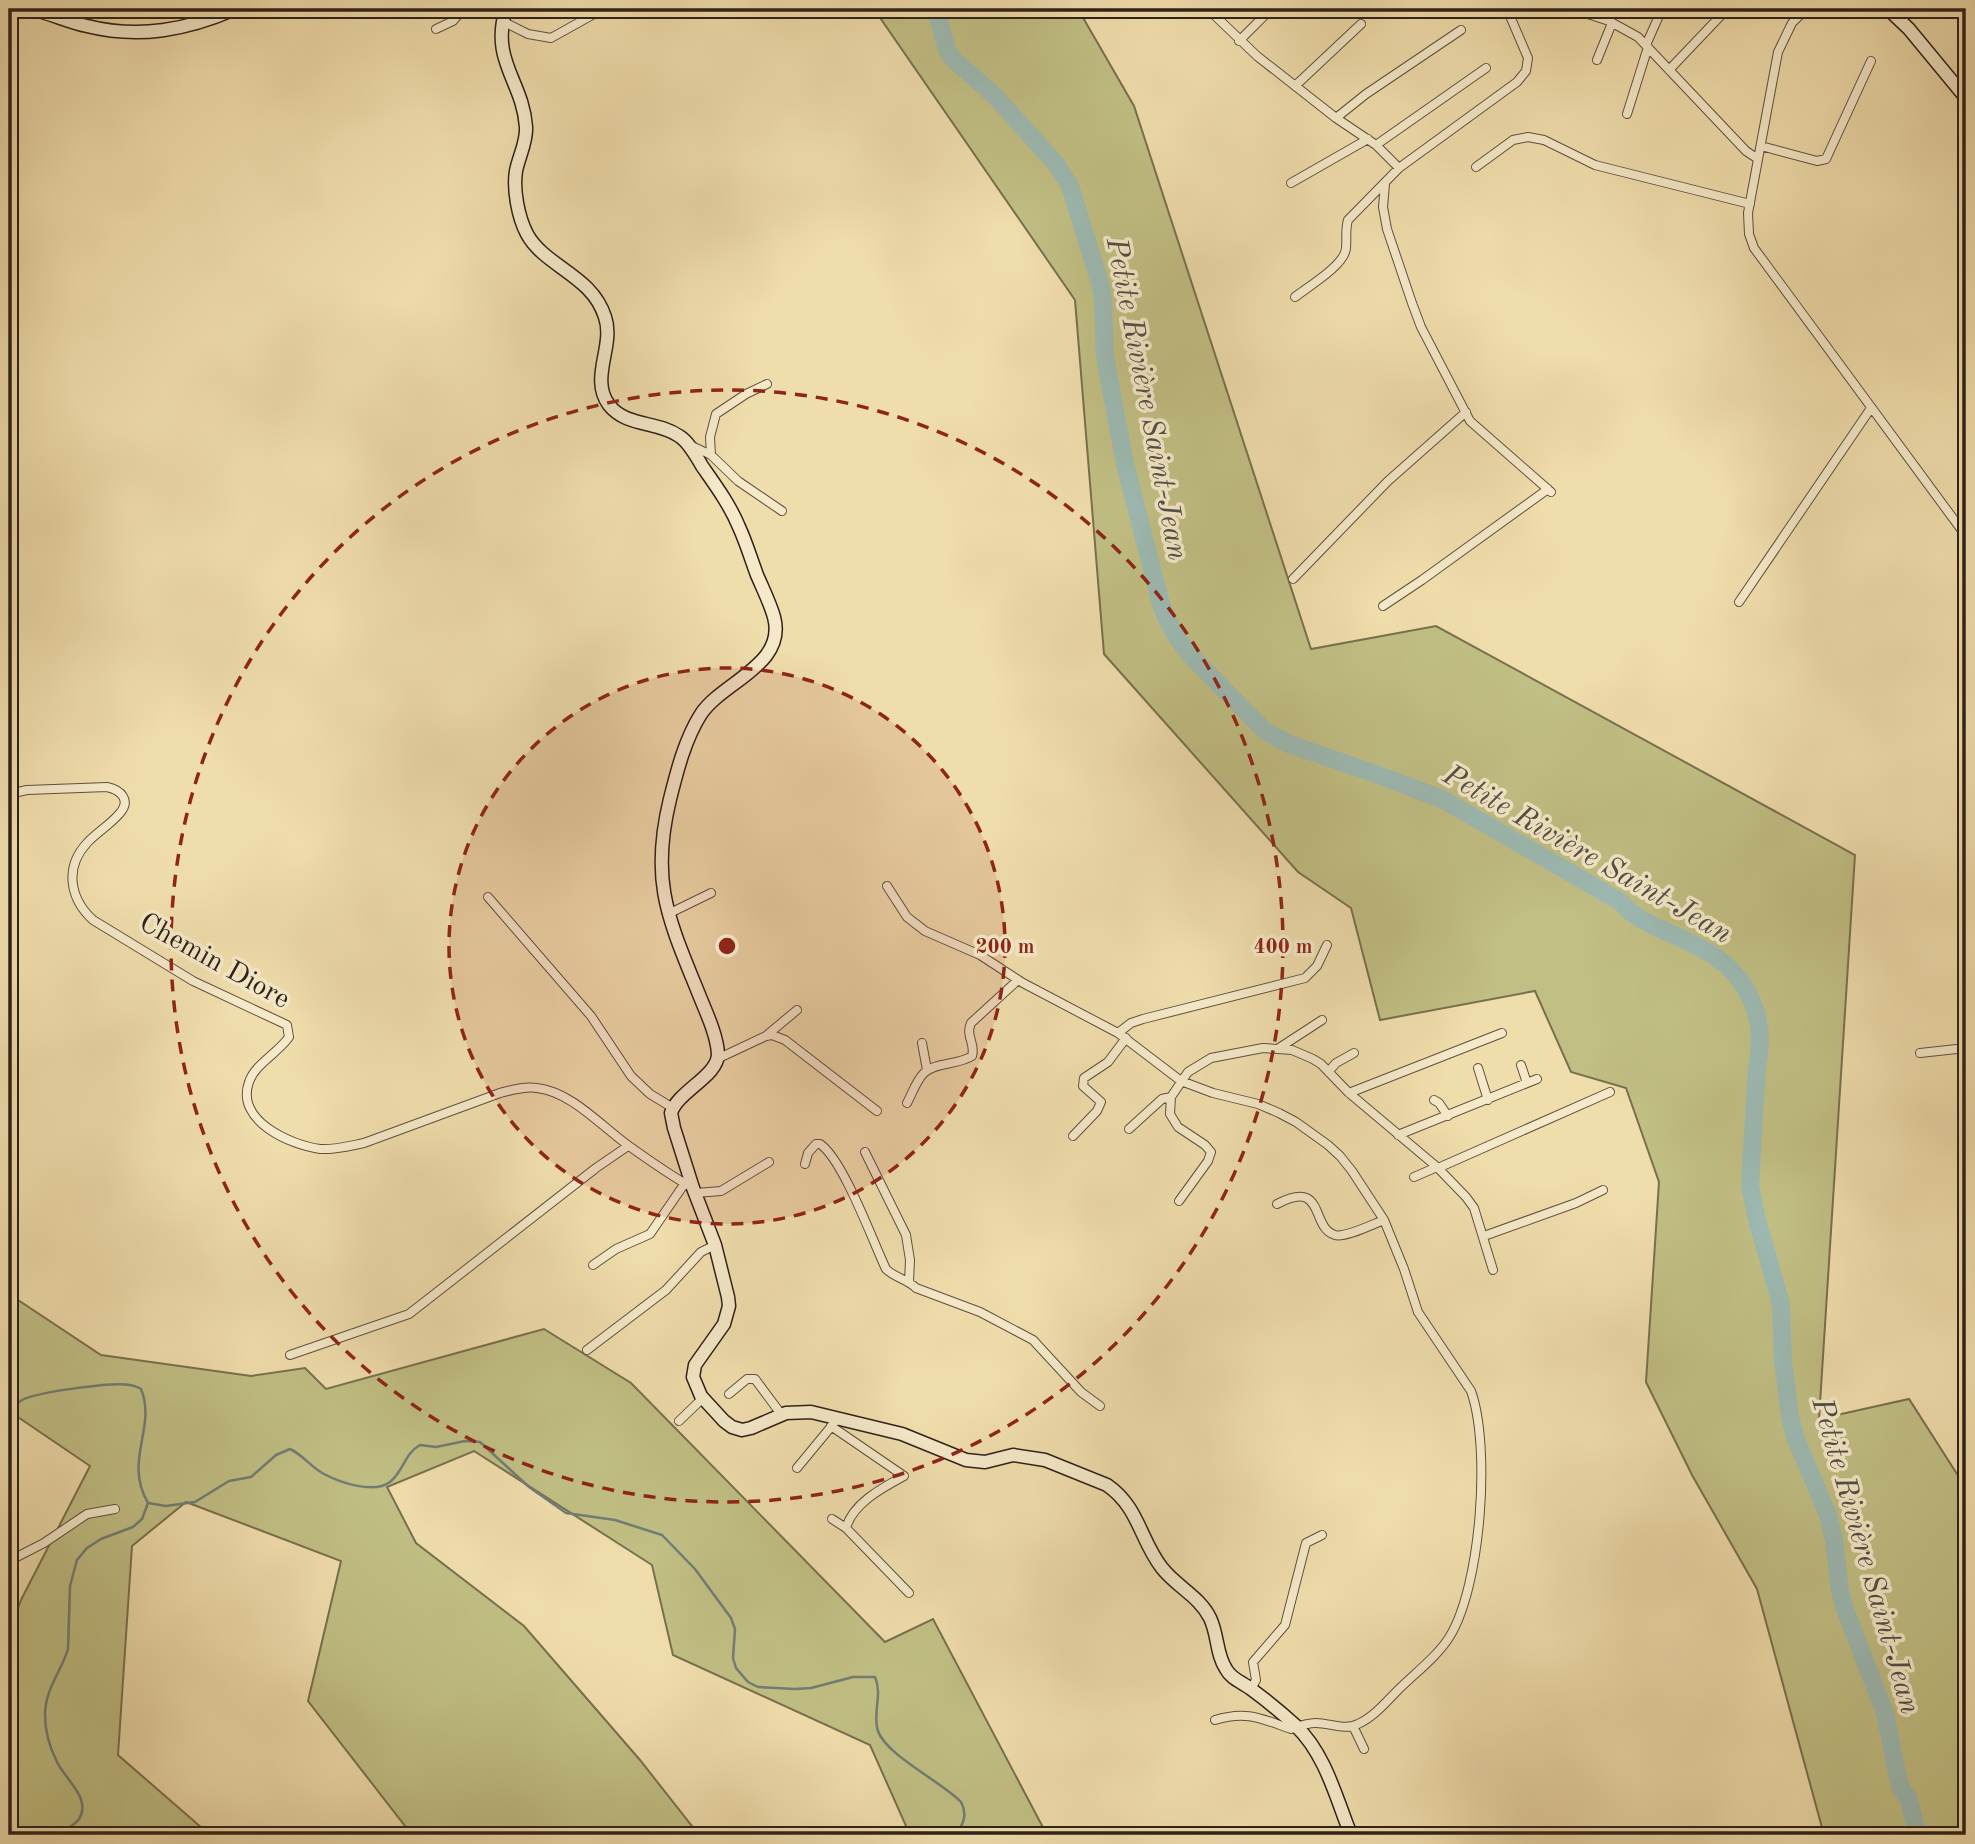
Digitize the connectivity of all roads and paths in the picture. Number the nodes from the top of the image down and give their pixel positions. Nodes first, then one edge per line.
1 (30, 9) edge
2 (235, 9) edge
3 (463, 9) edge
4 (603, 9) edge
5 (1208, 9) edge
6 (1271, 9) edge
7 (1507, 9) edge
8 (1573, 9) edge
9 (1662, 9) edge
10 (1727, 9) edge
11 (1806, 9) edge
12 (1888, 9) edge
13 (504, 15) edge
14 (1612, 23) junction
15 (1361, 24) dead end
16 (436, 29) dead end
17 (1461, 30) dead end
18 (1239, 41) junction
19 (1647, 46) junction
20 (1597, 60) dead end
21 (1871, 61) dead end
22 (1486, 68) dead end
23 (1670, 70) junction
24 (1295, 86) junction
25 (1966, 98) edge
26 (1627, 114) dead end
27 (1336, 118) junction
28 (1368, 139) junction
29 (1376, 145) junction
30 (1761, 146) junction
31 (1758, 159) junction
32 (1476, 167) dead end
33 (1399, 168) junction
34 (1291, 183) dead end
35 (1385, 184) junction
36 (1750, 204) junction
37 (1295, 297) dead end
38 (767, 384) dead end
39 (1871, 408) junction
40 (1466, 412) junction
41 (688, 445) junction
42 (711, 455) junction
43 (782, 512) dead end
44 (1966, 536) edge
45 (1293, 579) dead end
46 (1739, 602) dead end
47 (1382, 606) dead end
48 (9, 794) edge
49 (887, 886) dead end
50 (711, 893) dead end
51 (488, 897) dead end
52 (668, 914) junction
53 (1327, 946) dead end
54 (1018, 980) junction
55 (797, 1010) dead end
56 (1322, 1020) dead end
57 (1502, 1034) dead end
58 (766, 1036) junction
59 (1122, 1036) junction
60 (922, 1043) dead end
61 (1279, 1048) junction
62 (1966, 1048) edge
63 (1354, 1053) dead end
64 (1920, 1053) dead end
65 (717, 1059) junction
66 (1521, 1065) dead end
67 (1478, 1068) dead end
68 (927, 1070) junction
69 (1329, 1071) junction
70 (1537, 1079) dead end
71 (1181, 1081) junction
72 (1527, 1083) junction
73 (1610, 1092) dead end
74 (1349, 1093) junction
75 (1171, 1097) junction
76 (1434, 1100) dead end
77 (1488, 1100) junction
78 (907, 1103) dead end
79 (673, 1108) junction
80 (877, 1111) dead end
81 (1448, 1115) junction
82 (1129, 1129) dead end
83 (1398, 1135) junction
84 (1073, 1136) dead end
85 (628, 1146) junction
86 (865, 1152) dead end
87 (769, 1162) dead end
88 (805, 1164) dead end
89 (1437, 1168) junction
90 (1414, 1177) dead end
91 (691, 1188) junction
92 (1603, 1191) dead end
93 (1180, 1201) dead end
94 (1278, 1204) dead end
95 (1384, 1220) junction
96 (1484, 1236) junction
97 (715, 1245) junction
98 (593, 1265) dead end
99 (1493, 1270) dead end
100 (909, 1282) junction
101 (587, 1350) dead end
102 (290, 1354) dead end
103 (729, 1394) dead end
104 (703, 1398) junction
105 (1100, 1406) dead end
106 (782, 1414) junction
107 (679, 1421) dead end
108 (835, 1422) junction
109 (797, 1468) dead end
110 (115, 1509) dead end
111 (832, 1519) dead end
112 (846, 1528) junction
113 (1321, 1535) dead end
114 (9, 1561) edge
115 (909, 1593) dead end
116 (1251, 1689) junction
117 (1215, 1720) dead end
118 (1353, 1726) junction
119 (1297, 1727) junction
120 (1364, 1749) dead end
121 (1351, 1835) edge

1 - 2 street
3 - 16 street
4 - 13 street
5 - 18 street
6 - 18 street
7 - 33 street
8 - 14 street
9 - 19 street
10 - 23 street
11 - 30 street
12 - 25 street
13 - 41 street
14 - 19 street
14 - 20 street
15 - 24 street
17 - 27 street
18 - 24 street
19 - 23 street
19 - 26 street
21 - 30 street
22 - 29 street
23 - 31 street
24 - 27 street
27 - 28 street
28 - 29 street
28 - 34 street
29 - 33 street
30 - 31 street
31 - 36 street
32 - 36 street
33 - 35 street
35 - 37 street
35 - 40 street
36 - 39 street
38 - 42 street
39 - 44 street
39 - 46 street
40 - 45 street
40 - 47 street
41 - 42 street
41 - 52 street
42 - 43 street
48 - 85 street, Chemin Diore
49 - 54 street
50 - 52 street
51 - 79 street
52 - 65 street
53 - 59 street
54 - 59 street
54 - 68 street
55 - 58 street
56 - 61 street
57 - 74 street
58 - 65 street
58 - 80 street
59 - 71 street
59 - 84 street
60 - 68 street
61 - 69 street
61 - 71 street
62 - 64 street
63 - 69 street
65 - 79 street
66 - 72 street
67 - 77 street
68 - 78 street
69 - 74 street
70 - 72 street
71 - 75 street
71 - 95 street
72 - 77 street
73 - 89 street
74 - 83 street
75 - 82 street
75 - 93 street
76 - 81 street
77 - 81 street
79 - 91 street
81 - 83 street
83 - 89 street
85 - 91 street, Chemin Diore
85 - 102 street
86 - 100 street
87 - 91 street
88 - 100 street
89 - 90 street
89 - 96 street
91 - 97 street
91 - 98 street
92 - 96 street
94 - 95 street
95 - 118 street
96 - 99 street
97 - 101 street
97 - 104 street
100 - 105 street
103 - 106 street
104 - 106 street
104 - 107 street
106 - 108 street
108 - 109 street
108 - 112 street
108 - 116 street
110 - 114 street
111 - 112 street
112 - 115 street
113 - 116 street
116 - 119 street
117 - 119 street
118 - 119 street
118 - 120 street
119 - 121 street

